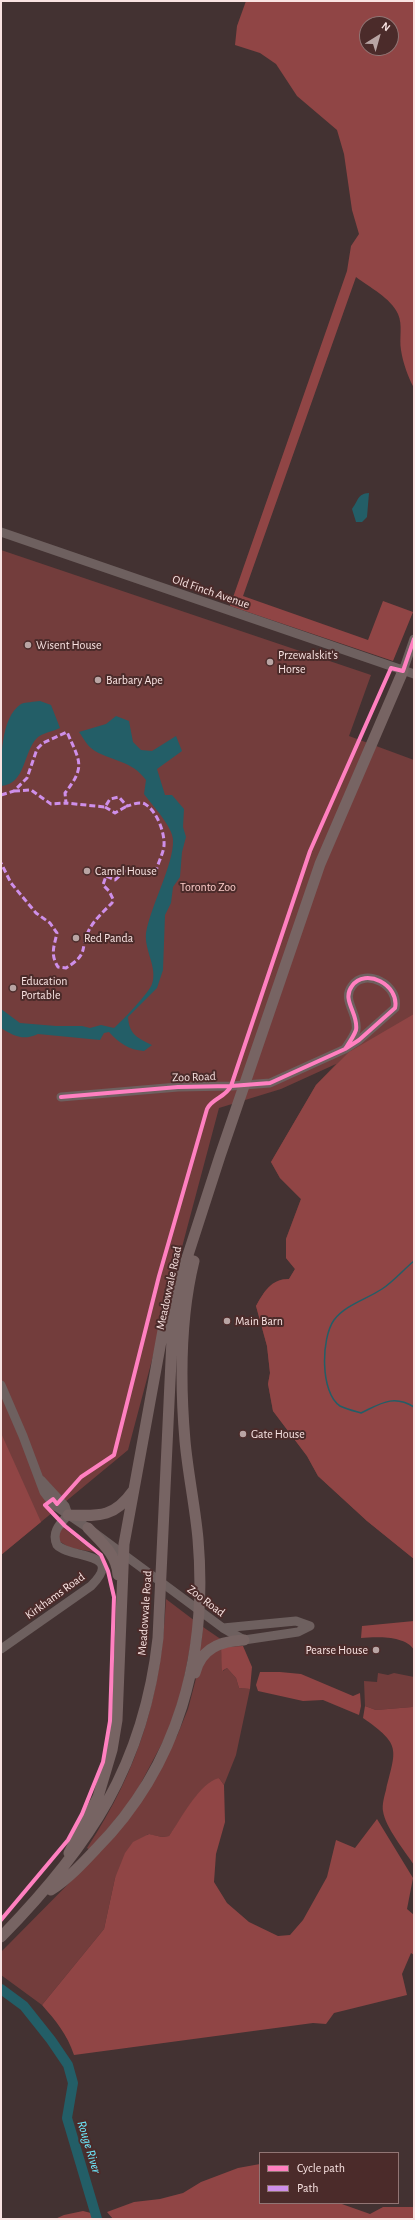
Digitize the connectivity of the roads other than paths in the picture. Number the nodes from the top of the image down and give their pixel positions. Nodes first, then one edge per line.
1 (1, 532) edge
2 (414, 639) edge
3 (403, 671) junction
4 (414, 674) edge
5 (345, 1049) junction
6 (244, 1086) junction
7 (61, 1097) dead end
8 (193, 1240) junction
9 (186, 1261) junction
10 (2, 1388) edge
11 (135, 1488) junction
12 (68, 1515) junction
13 (88, 1528) junction
14 (123, 1554) junction
15 (199, 1610) junction
16 (120, 1613) junction
17 (223, 1628) junction
18 (244, 1640) junction
19 (1, 1649) edge
20 (180, 1715) junction
21 (62, 1870) junction
22 (39, 1898) junction
23 (1, 1937) edge

1 - 3 street, Old Finch Avenue
2 - 3 street, Meadowvale Road
3 - 4 street, Old Finch Avenue
3 - 6 main road, Meadowvale Road
5 - 5 street, Zoo Road
5 - 6 street, Zoo Road
6 - 7 street, Zoo Road
6 - 8 main road, Meadowvale Road
8 - 9 main road, Meadowvale Road
8 - 15 main road
9 - 11 main road
9 - 21 main road, Meadowvale Road
10 - 12 street, Zoo Road
11 - 12 main road
11 - 14 main road
12 - 13 street, Zoo Road
12 - 19 street, Kirkhams Road
13 - 14 street, Zoo Road
13 - 16 main road
14 - 15 street, Zoo Road
14 - 16 main road
15 - 17 street, Zoo Road
15 - 20 main road
16 - 21 main road
17 - 18 street
17 - 18 street, Zoo Road
18 - 20 main road
20 - 22 main road
21 - 22 main road, Meadowvale Road
22 - 23 main road, Meadowvale Road

